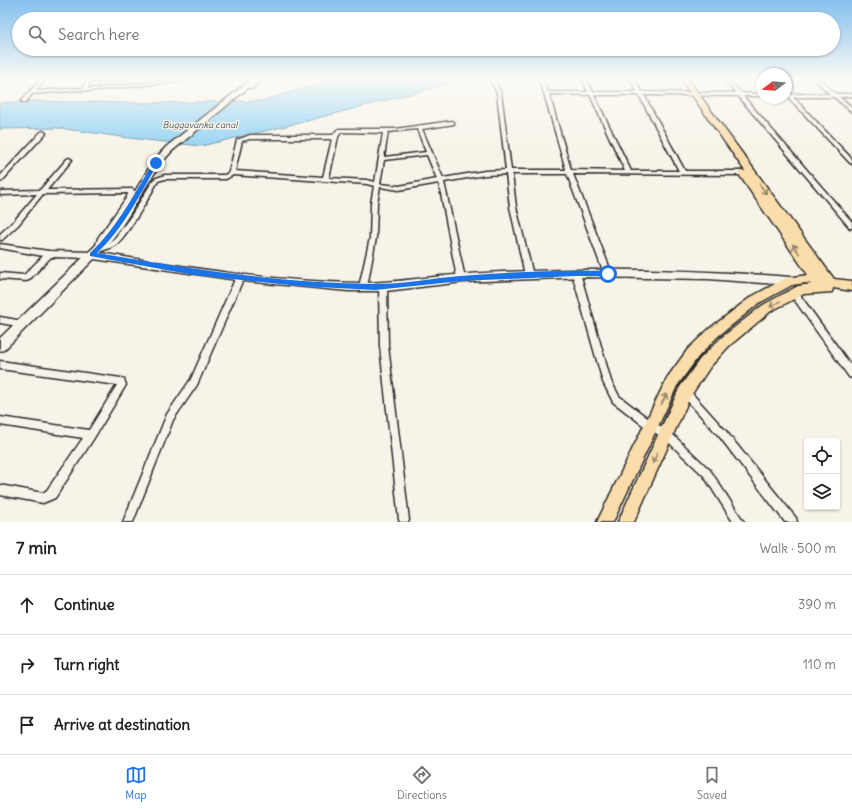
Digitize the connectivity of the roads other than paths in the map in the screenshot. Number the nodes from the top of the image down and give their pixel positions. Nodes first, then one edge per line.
1 (226, 102) edge
2 (500, 102) edge
3 (549, 102) edge
4 (596, 102) edge
5 (646, 102) edge
6 (697, 102) edge
7 (697, 102) edge
8 (746, 102) edge
9 (794, 102) edge
10 (843, 102) edge
11 (852, 110) edge
12 (452, 123) dead end
13 (419, 128) junction
14 (386, 131) junction
15 (43, 133) dead end
16 (335, 137) junction
17 (428, 153) junction
18 (382, 159) junction
19 (69, 160) dead end
20 (852, 162) edge
21 (508, 172) junction
22 (569, 172) junction
23 (629, 172) junction
24 (684, 172) junction
25 (232, 173) junction
26 (743, 173) junction
27 (326, 178) junction
28 (0, 180) edge
29 (440, 180) junction
30 (377, 185) junction
31 (43, 192) junction
32 (0, 193) edge
33 (852, 226) edge
34 (0, 238) edge
35 (0, 246) edge
36 (95, 252) junction
37 (49, 254) junction
38 (576, 273) junction
39 (608, 274) junction
40 (529, 275) junction
41 (0, 276) edge
42 (240, 277) junction
43 (461, 278) junction
44 (818, 281) junction
45 (831, 283) junction
46 (363, 286) junction
47 (383, 286) junction
48 (852, 286) edge
49 (792, 287) junction
50 (852, 292) edge
51 (0, 320) edge
52 (23, 324) junction
53 (0, 346) edge
54 (0, 364) edge
55 (852, 374) edge
56 (685, 392) junction
57 (0, 421) edge
58 (651, 426) junction
59 (666, 434) junction
60 (92, 435) junction
61 (0, 490) edge
62 (404, 520) dead end
63 (128, 522) edge
64 (605, 522) edge
65 (626, 522) edge
66 (739, 522) edge
67 (792, 522) edge

1 - 36 main road
2 - 21 street
3 - 22 street
4 - 23 street
5 - 24 street
6 - 26 main road
7 -> 45 main road
8 - 33 street
9 - 20 street
10 - 11 street
12 - 13 street
13 - 14 street
13 - 17 street
14 - 16 street
14 - 18 street
15 - 28 street
16 - 25 street
16 - 27 street
17 - 18 street
17 - 29 street
18 - 30 street
19 - 31 street
21 - 22 street
21 - 29 street
21 - 40 street
22 - 23 street
22 - 39 street
23 - 24 street
24 - 26 street
25 - 27 street
25 - 36 street
44 -> 26 main road
27 - 30 street
29 - 30 street
29 - 43 street
30 - 46 street
31 - 32 street
31 - 34 street
31 - 36 street
35 - 37 street
36 - 37 street
36 - 42 main road
36 - 52 main road
37 - 41 street
38 - 39 main road
38 - 40 main road
38 - 58 street
39 - 49 main road
40 - 43 main road
42 - 46 main road
42 - 63 street
43 - 47 main road
44 - 45 main road
44 - 49 main road
45 - 48 main road
46 - 47 main road
47 - 62 street
49 - 50 main road
49 - 55 street
49 -> 56 main road
58 -> 49 main road
51 - 52 street
52 - 53 main road
54 - 60 street
56 - 59 main road
56 - 67 street
57 - 60 street
58 - 59 street
58 - 64 main road
59 -> 65 main road
59 - 66 street
60 - 61 street

